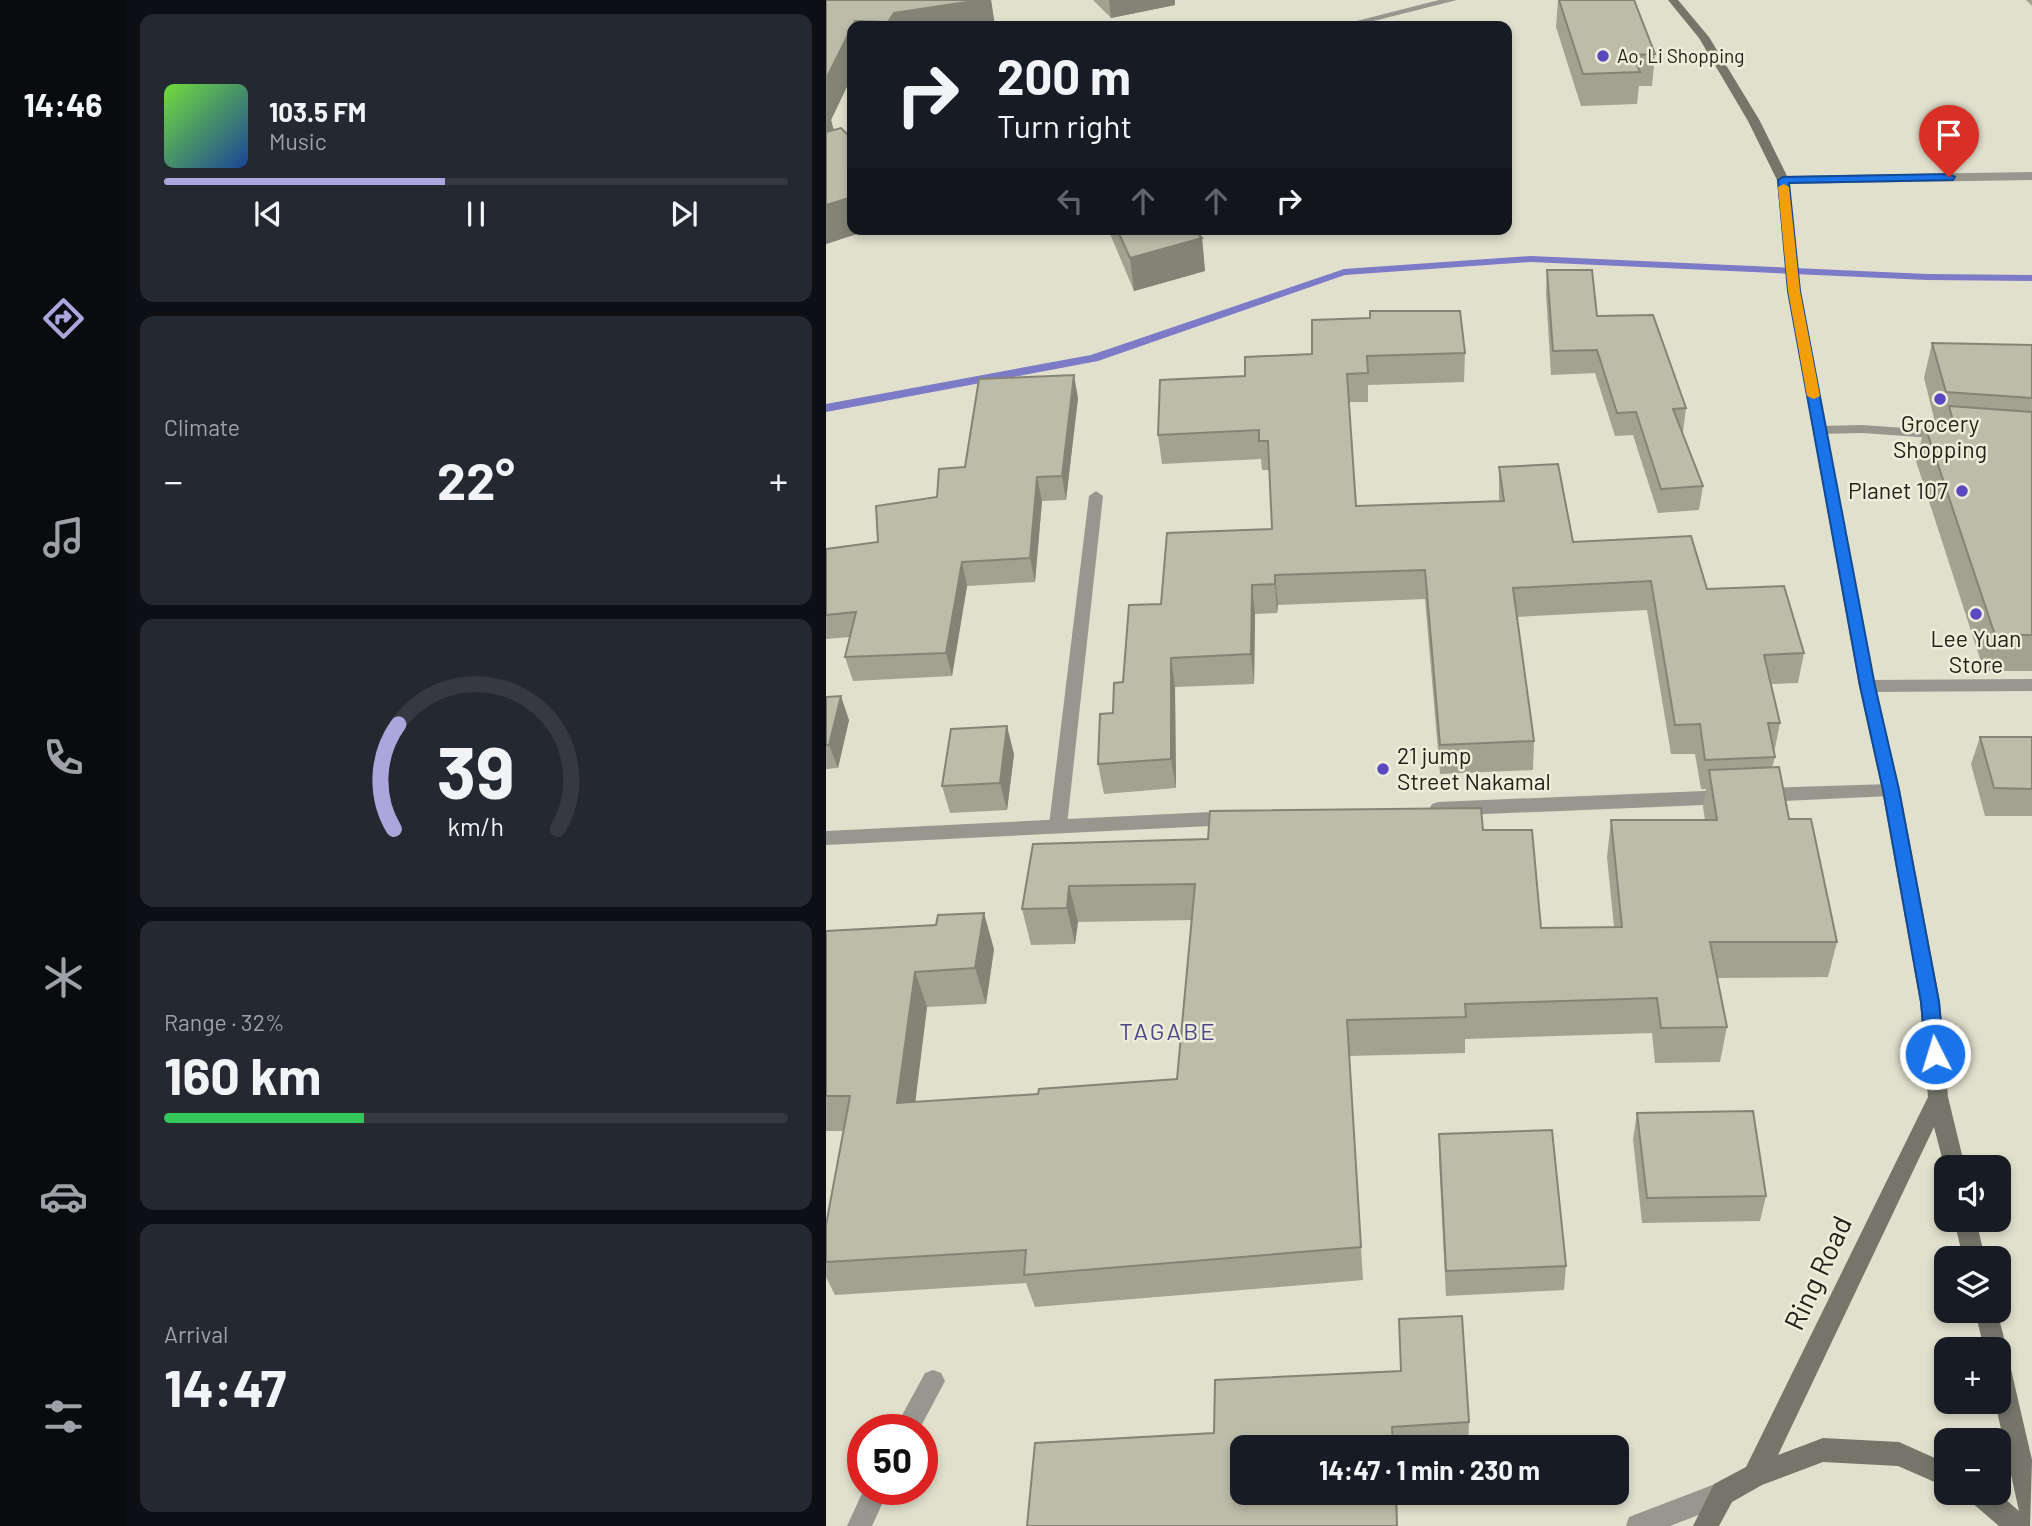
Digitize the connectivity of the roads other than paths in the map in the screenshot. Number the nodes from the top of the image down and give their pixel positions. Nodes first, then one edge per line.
1 (1452, 0) edge
2 (1672, 0) edge
3 (1363, 21) edge
4 (2032, 176) edge
5 (1783, 180) junction
6 (1820, 430) junction
7 (1967, 436) edge
8 (1096, 496) dead end
9 (2032, 685) edge
10 (1867, 686) junction
11 (1891, 790) junction
12 (1419, 810) edge
13 (1252, 817) edge
14 (1058, 825) junction
15 (826, 838) edge
16 (1938, 1097) junction
17 (1951, 1155) edge
18 (933, 1381) dead end
19 (915, 1414) edge
20 (2009, 1414) edge
21 (1934, 1470) edge
22 (1755, 1476) junction
23 (1723, 1493) junction
24 (869, 1505) edge
25 (1994, 1505) edge
26 (2032, 1513) edge
27 (859, 1526) edge
28 (1638, 1526) edge
29 (1705, 1526) edge
30 (2018, 1526) edge

1 - 3 street
2 - 5 main road
4 - 5 street
5 - 6 main road
6 - 7 street
6 - 10 main road
8 - 14 street
9 - 10 street
10 - 11 main road
11 - 12 street
11 - 16 main road
13 - 14 street
14 - 15 street
16 - 17 main road
16 - 22 main road, Ring Road
18 - 19 street
20 - 26 main road
21 - 22 main road
22 - 23 main road
23 - 28 street
23 - 29 main road
24 - 27 street
25 - 30 main road

